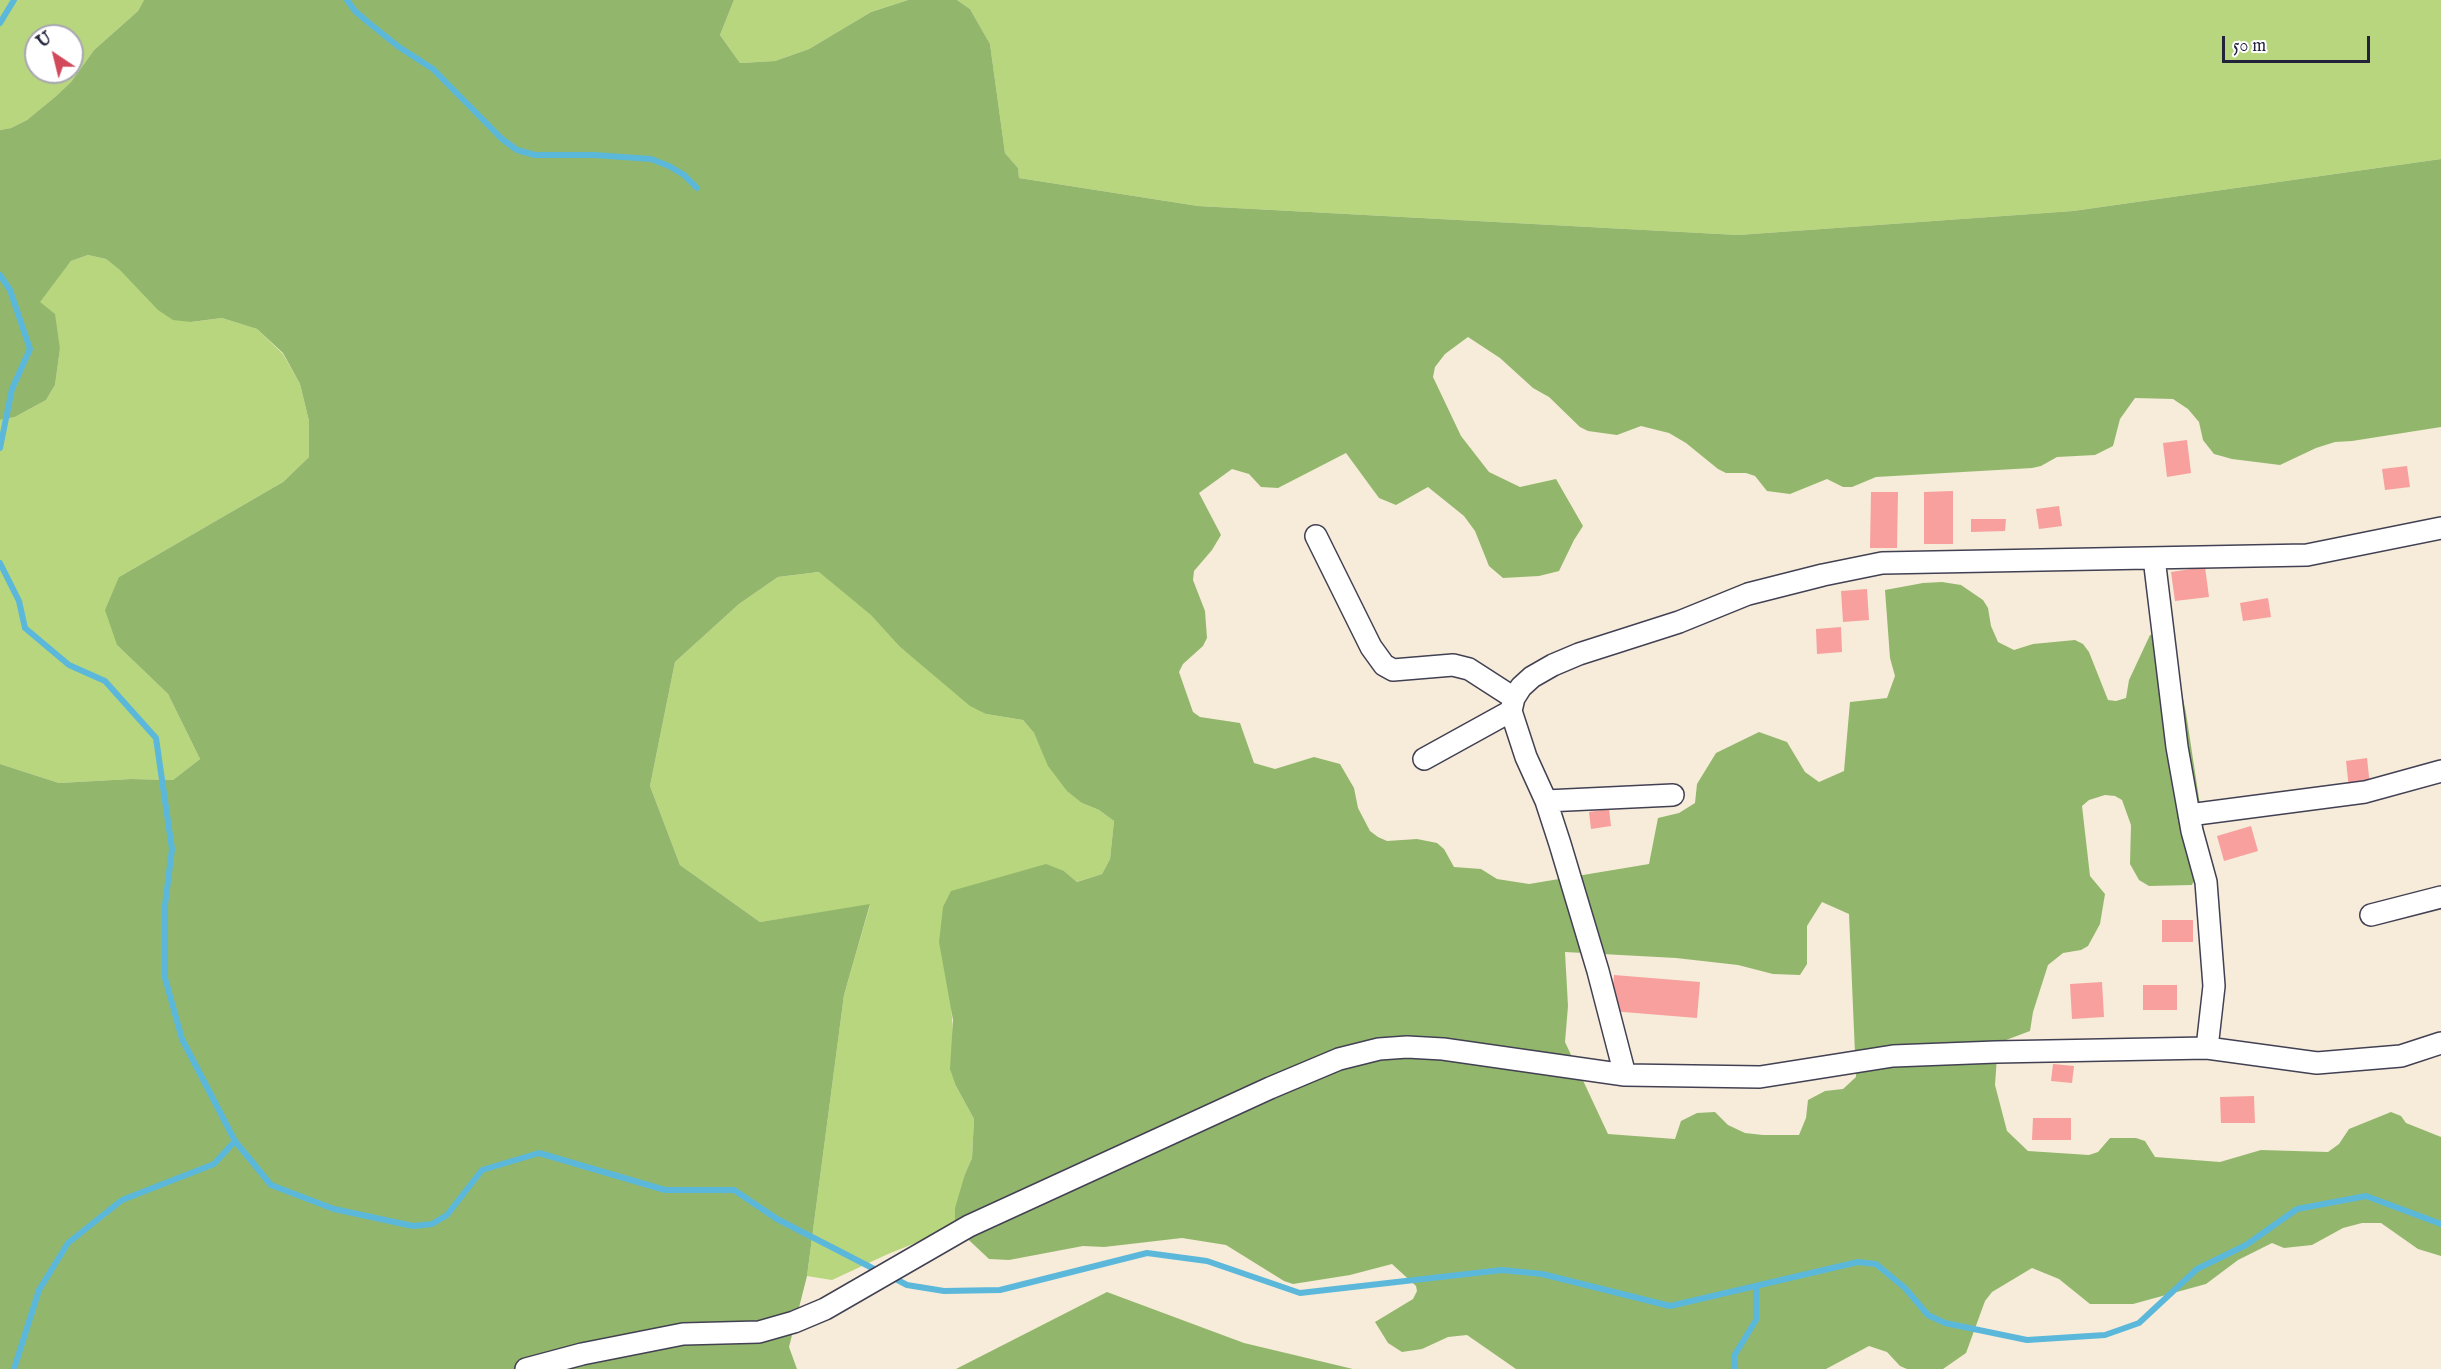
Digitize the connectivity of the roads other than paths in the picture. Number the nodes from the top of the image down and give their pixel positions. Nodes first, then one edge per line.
1 (2441, 528) edge
2 (1316, 536) dead end
3 (2154, 558) junction
4 (1512, 704) junction
5 (1425, 759) dead end
6 (2441, 771) edge
7 (1673, 795) dead end
8 (1546, 801) junction
9 (2189, 814) junction
10 (2441, 897) edge
11 (2371, 915) dead end
12 (2441, 1043) edge
13 (2207, 1048) junction
14 (1625, 1075) junction
15 (526, 1369) edge

1 - 3 street
2 - 4 street
3 - 4 street
3 - 9 street
4 - 5 street
4 - 8 street
6 - 9 street
7 - 8 street
8 - 14 street
9 - 13 street
10 - 11 street
12 - 13 street
13 - 14 street
14 - 15 street

